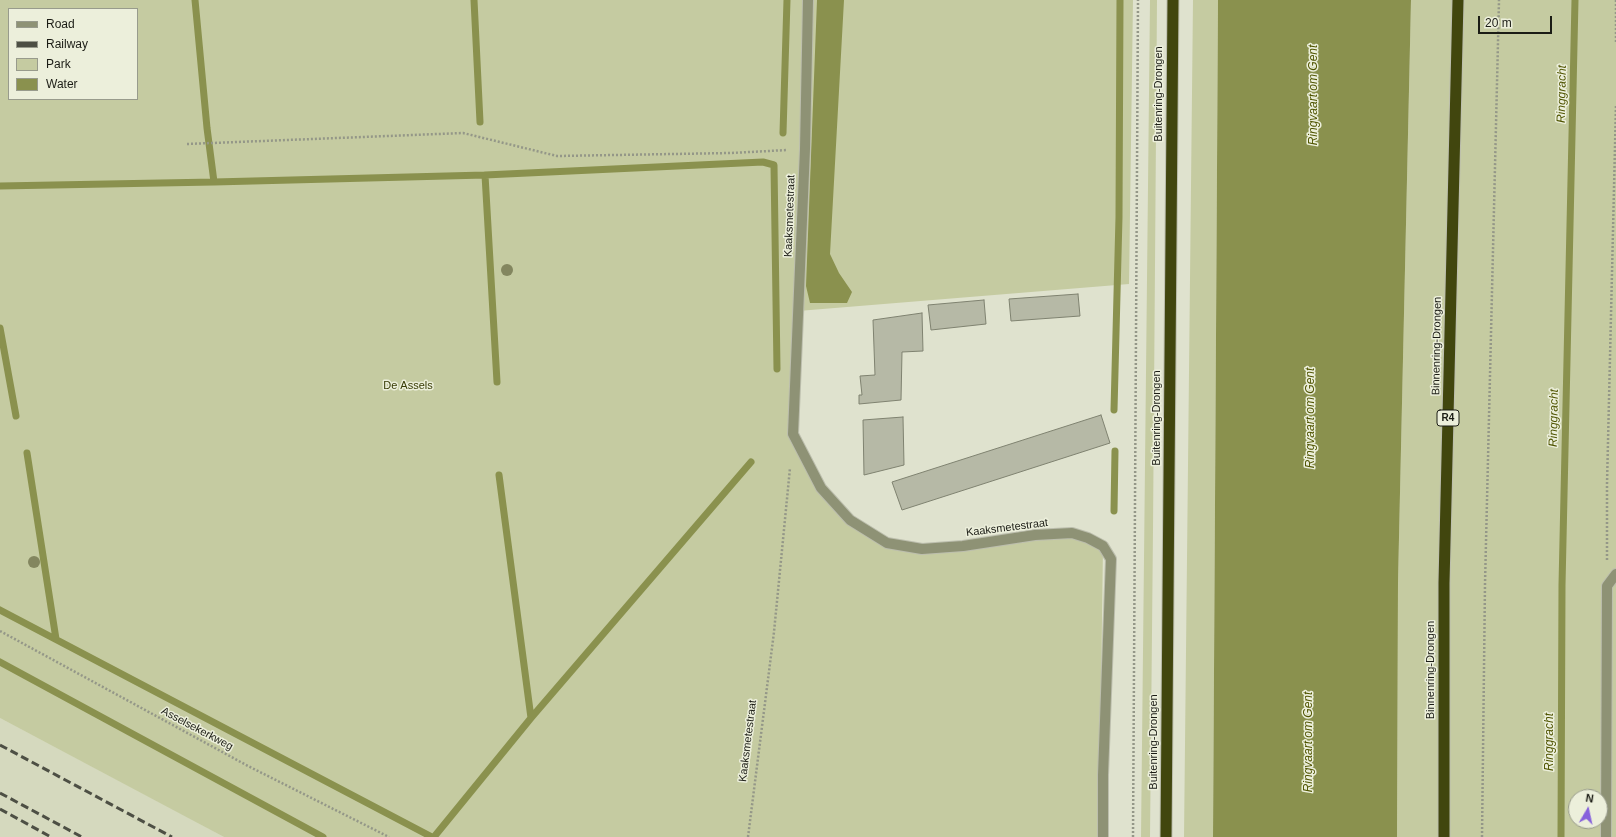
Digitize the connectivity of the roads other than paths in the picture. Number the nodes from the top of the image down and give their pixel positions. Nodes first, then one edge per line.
1 (808, 0) edge
2 (1173, 0) edge
3 (1458, 0) edge
4 (1616, 574) edge
5 (1103, 837) edge
6 (1166, 837) edge
7 (1444, 837) edge
8 (1606, 837) edge

1 - 5 street, Kaaksmetestraat
2 - 6 highway, Buitenring-Drongen
3 - 7 highway, Binnenring-Drongen / R4
4 - 8 street

